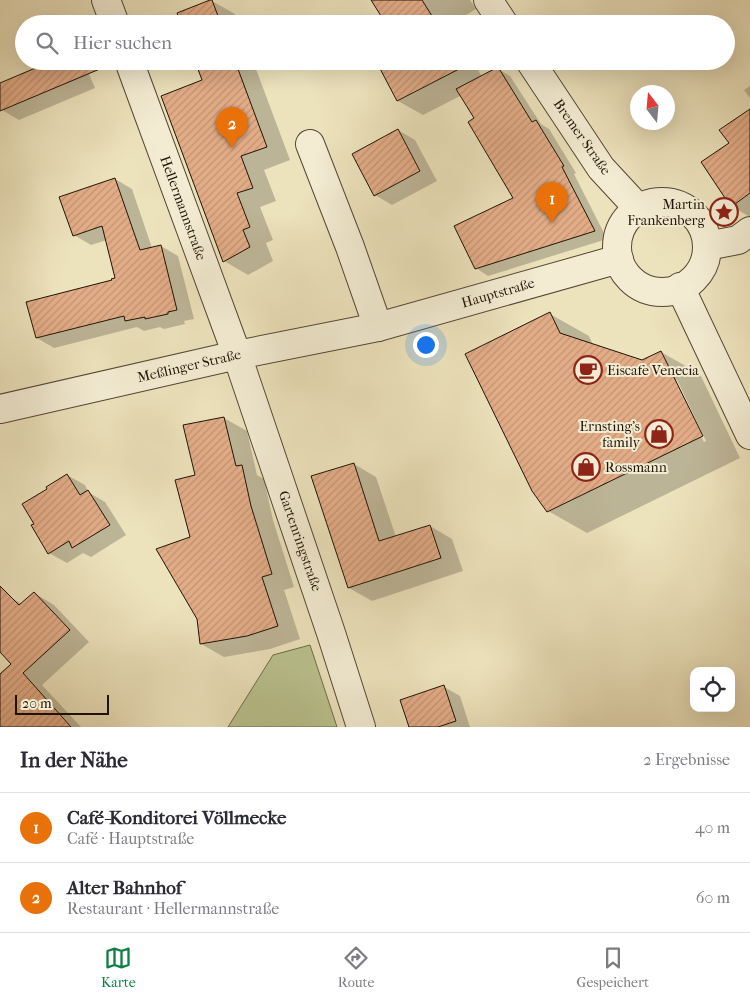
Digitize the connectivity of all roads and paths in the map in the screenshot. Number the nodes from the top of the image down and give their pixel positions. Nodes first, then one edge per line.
1 (106, 0) edge
2 (488, 0) edge
3 (112, 15) edge
4 (498, 15) edge
5 (132, 70) edge
6 (536, 70) edge
7 (310, 144) dead end
8 (638, 208) junction
9 (750, 232) edge
10 (707, 246) junction
11 (619, 259) junction
12 (680, 287) junction
13 (378, 327) junction
14 (237, 356) junction
15 (0, 409) edge
16 (750, 435) edge
17 (361, 727) edge

1 - 3 street
2 - 4 street
5 - 14 street, Hellermannstraße
6 - 8 street, Bremer Straße
7 - 13 street
8 - 10 street
8 - 11 street
9 - 10 street
10 - 12 street
11 - 12 street
11 - 13 street, Hauptstraße
12 - 16 street
13 - 14 street, Meßlinger Straße
14 - 15 street, Meßlinger Straße
14 - 17 street, Gartenringstraße

